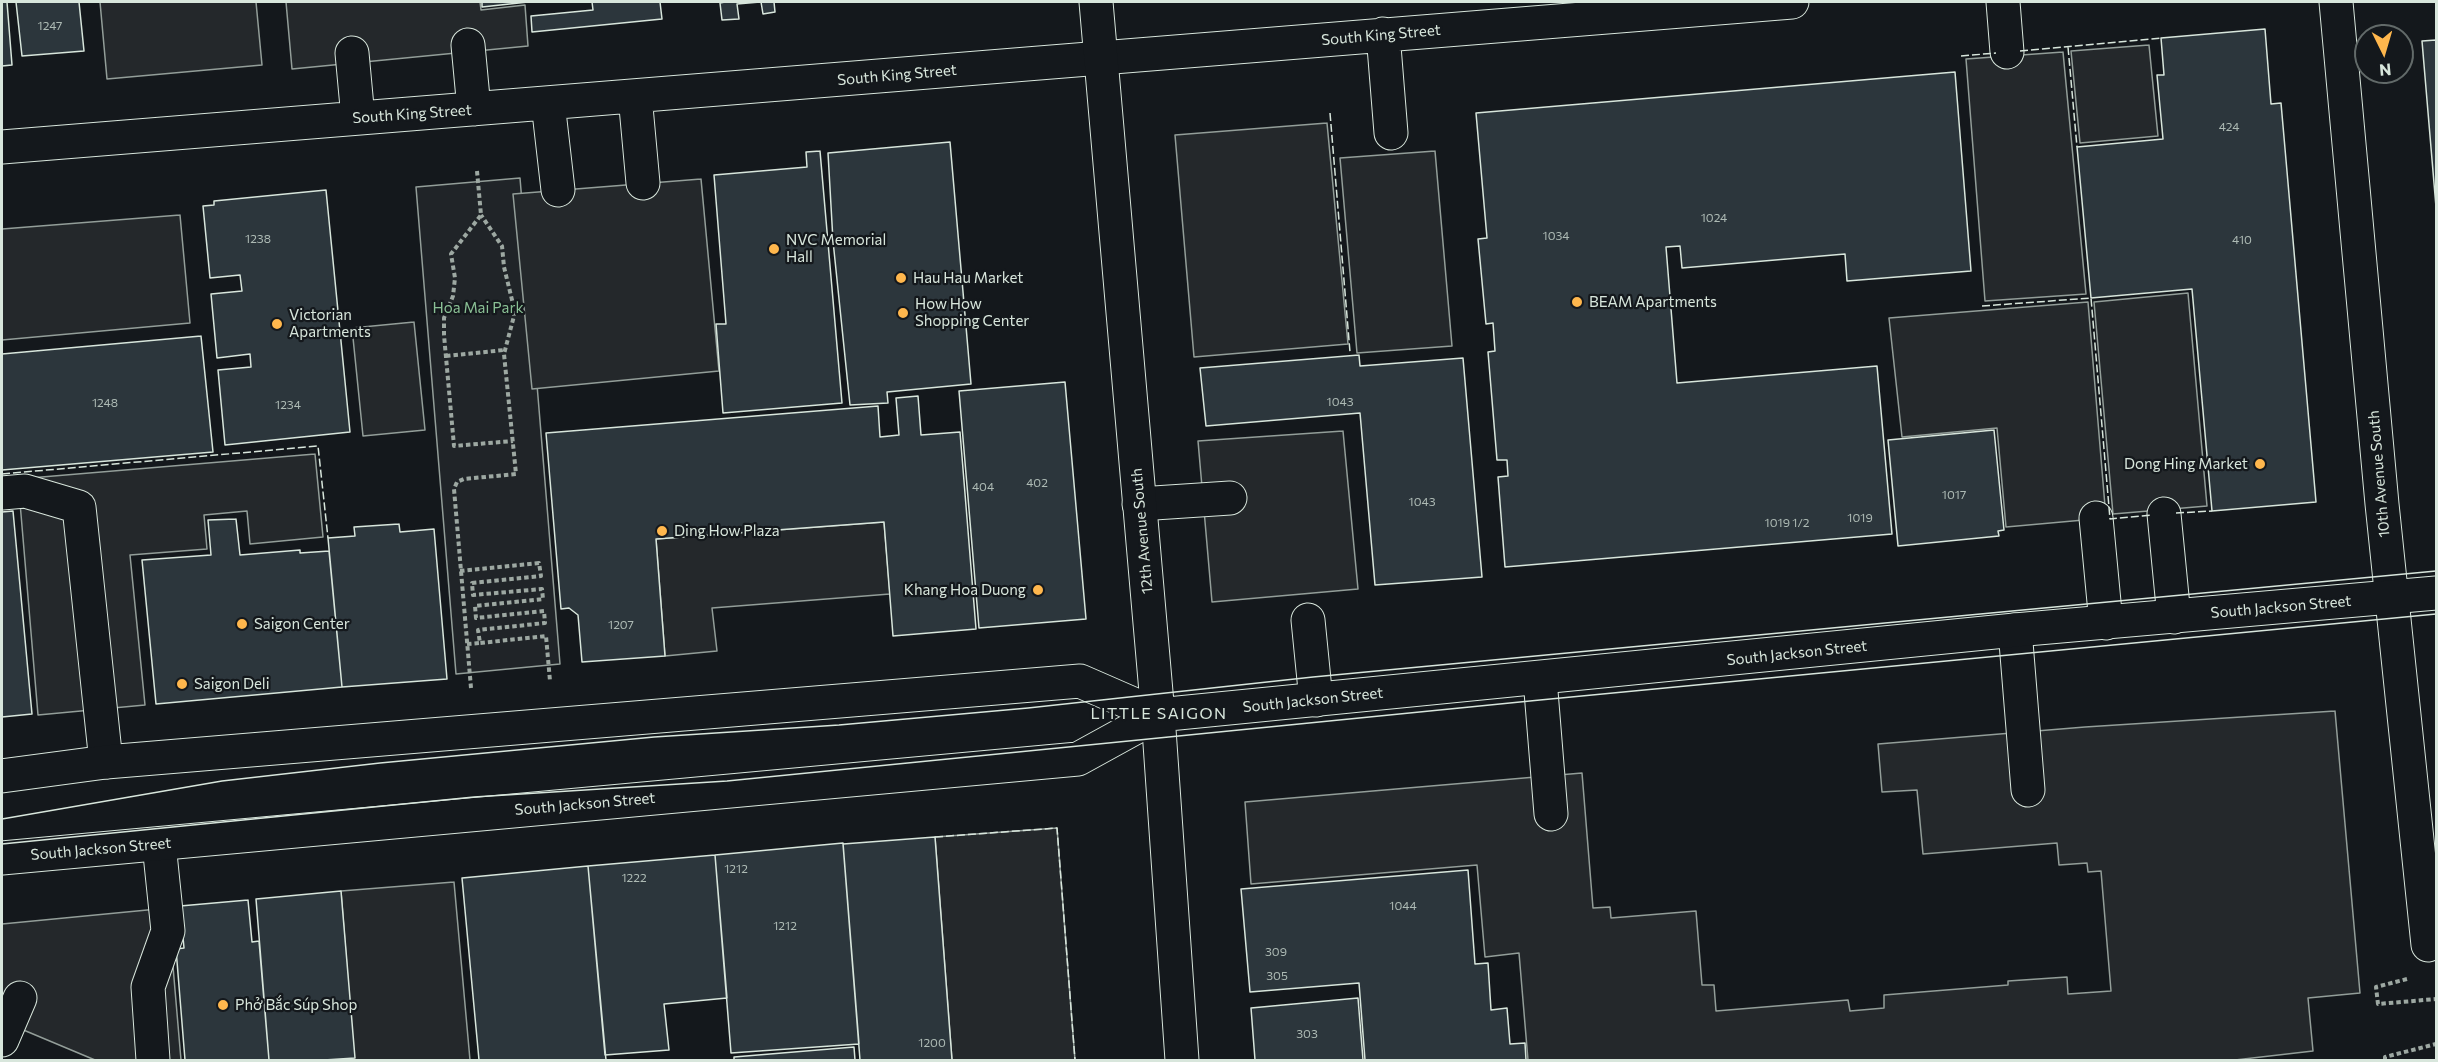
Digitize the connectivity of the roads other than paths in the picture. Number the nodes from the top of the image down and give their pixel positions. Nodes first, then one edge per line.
1 (1096, 2) edge
2 (1792, 2) edge
3 (2003, 2) edge
4 (2336, 2) edge
5 (1572, 10) edge
6 (1383, 34) junction
7 (468, 45) dead end
8 (2007, 52) dead end
9 (352, 53) dead end
10 (1101, 58) junction
11 (635, 96) junction
12 (548, 103) junction
13 (474, 109) junction
14 (358, 118) junction
15 (1391, 133) dead end
16 (2, 147) edge
17 (643, 183) dead end
18 (558, 190) dead end
19 (2, 493) edge
20 (1230, 498) dead end
21 (1139, 504) junction
22 (2164, 514) dead end
23 (2096, 518) dead end
24 (2436, 593) edge
25 (2391, 597) junction
26 (2174, 617) junction
27 (1308, 620) dead end
28 (2106, 622) junction
29 (2016, 630) junction
30 (1540, 679) junction
31 (1316, 700) junction
32 (1158, 716) junction
33 (106, 762) junction
34 (2, 776) edge
35 (2028, 790) dead end
36 (1551, 814) dead end
37 (159, 844) junction
38 (2, 858) edge
39 (2428, 945) dead end
40 (20, 998) dead end
41 (2, 1040) edge
42 (153, 1060) edge
43 (1182, 1060) edge

1 - 10 main road, 12th Avenue South
2 - 5 main road, South King Street
3 - 8 main road
4 - 25 main road, 10th Avenue South
5 - 6 main road, South King Street
6 - 10 main road, South King Street
6 - 15 main road
7 - 13 main road
9 - 14 main road
10 - 11 main road, South King Street
10 - 21 main road, 12th Avenue South
11 - 12 main road, South King Street
11 - 17 main road
12 - 13 main road, South King Street
12 - 18 main road
13 - 14 main road, South King Street
14 - 16 main road, South King Street
19 - 33 main road
20 - 21 main road
21 - 32 main road, 12th Avenue South
22 - 26 main road
23 - 28 main road
24 - 25 main road, South Jackson Street
25 - 26 main road, South Jackson Street
25 - 39 main road, 10th Avenue South
26 - 28 main road, South Jackson Street
27 - 31 main road
28 - 29 main road, South Jackson Street
29 - 30 main road, South Jackson Street
29 - 35 main road
30 - 31 main road, South Jackson Street
30 - 36 main road
31 - 32 main road, South Jackson Street
32 - 33 main road, South Jackson Street
32 - 37 main road, South Jackson Street
32 - 43 main road, 12th Avenue South
33 - 34 main road, South Jackson Street
37 - 38 main road, South Jackson Street
37 - 42 main road
40 - 41 main road

